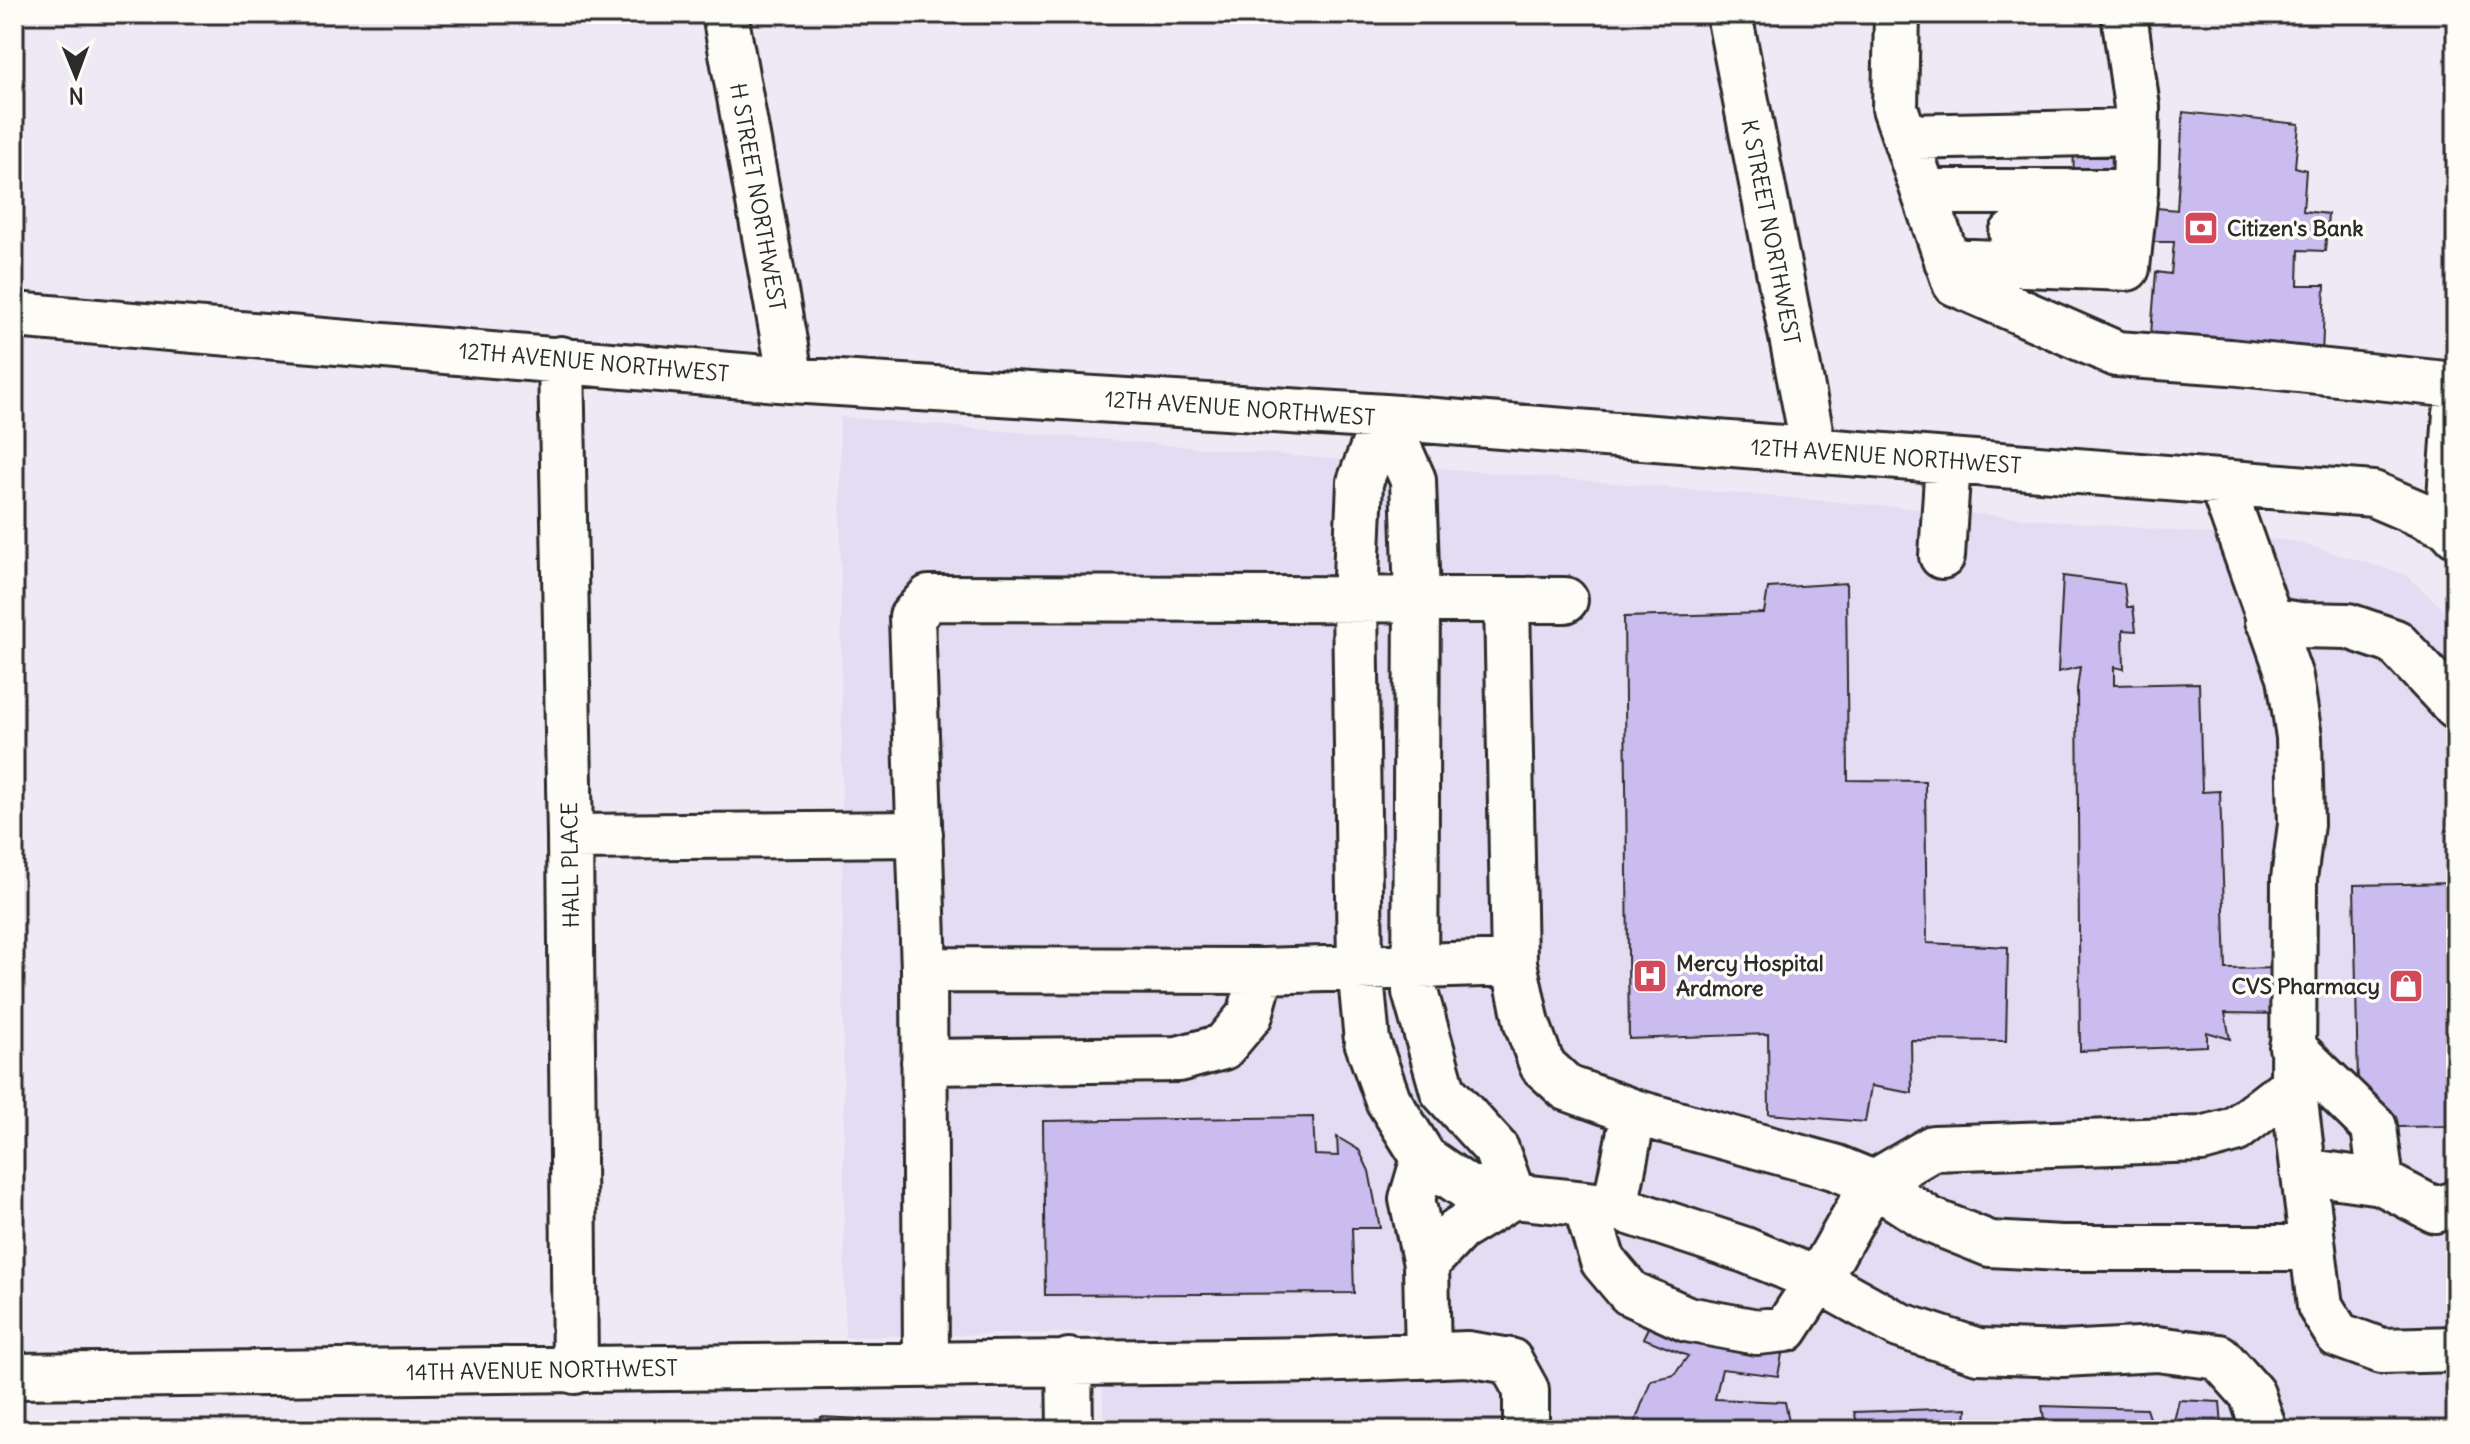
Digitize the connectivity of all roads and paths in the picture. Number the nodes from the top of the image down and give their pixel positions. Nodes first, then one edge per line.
1 (725, 14) edge
2 (1729, 14) edge
3 (1897, 14) edge
4 (2124, 14) edge
5 (2136, 162) junction
6 (1914, 165) junction
7 (1942, 247) junction
8 (14, 315) edge
9 (561, 359) junction
10 (791, 380) junction
11 (2456, 385) edge
12 (2456, 413) edge
13 (1385, 417) junction
14 (1814, 450) junction
15 (1948, 461) junction
16 (2221, 482) junction
17 (2453, 528) edge
18 (1942, 556) dead end
19 (1417, 599) junction
20 (1355, 600) junction
21 (1507, 600) junction
22 (1565, 600) dead end
23 (2268, 620) junction
24 (2456, 707) edge
25 (920, 834) junction
26 (570, 837) junction
27 (1514, 963) junction
28 (1415, 965) junction
29 (1360, 967) junction
30 (924, 970) junction
31 (1262, 971) junction
32 (924, 1062) junction
33 (2292, 1066) junction
34 (1634, 1112) junction
35 (1424, 1158) junction
36 (2303, 1171) junction
37 (2381, 1182) junction
38 (1873, 1183) junction
39 (1513, 1196) junction
40 (2456, 1204) edge
41 (1600, 1205) junction
42 (2312, 1248) junction
43 (1426, 1264) junction
44 (1818, 1280) junction
45 (2456, 1349) edge
46 (1428, 1356) junction
47 (1069, 1361) junction
48 (926, 1364) junction
49 (575, 1371) junction
50 (14, 1376) edge
51 (1070, 1430) edge
52 (1526, 1430) edge
53 (2264, 1430) edge

1 - 10 street, H STREET NORTHWEST
2 - 14 street, K STREET NORTHWEST
3 - 6 street
4 - 5 street
5 - 6 street
5 - 6 street
5 - 7 street
6 - 7 street
7 - 11 street
8 - 9 street, 12TH AVENUE NORTHWEST
9 - 10 street, 12TH AVENUE NORTHWEST
9 - 26 street, HALL PLACE
10 - 13 street, 12TH AVENUE NORTHWEST
12 - 17 street
13 - 14 street, 12TH AVENUE NORTHWEST
13 - 19 street
13 - 20 street
14 - 15 street, 12TH AVENUE NORTHWEST
15 - 16 street, 12TH AVENUE NORTHWEST
15 - 18 street
16 - 17 street, 12TH AVENUE NORTHWEST
16 - 23 street
19 - 20 street
19 - 21 street
19 - 28 street
20 - 25 street
20 - 29 street
21 - 22 street
21 - 27 street
23 - 24 street
23 - 33 street
25 - 26 street
25 - 30 street
26 - 49 street, HALL PLACE
27 - 28 street
27 - 34 street
28 - 29 street
28 - 39 street
29 - 31 street
29 - 35 street
30 - 31 street
30 - 32 street
31 - 32 street
32 - 48 street
33 - 36 street
33 - 37 street
33 - 38 street
34 - 38 street
34 - 41 street
35 - 39 street
35 - 43 street
36 - 37 street
36 - 42 street
37 - 40 street
38 - 42 street
38 - 44 street
39 - 41 street
39 - 43 street
41 - 44 street
41 - 44 street
42 - 45 street
43 - 46 street
44 - 53 street
46 - 47 street, 14TH AVENUE NORTHWEST
46 - 52 street, 14TH AVENUE NORTHWEST
47 - 48 street, 14TH AVENUE NORTHWEST
47 - 51 street
48 - 49 street, 14TH AVENUE NORTHWEST
49 - 50 street, 14TH AVENUE NORTHWEST

